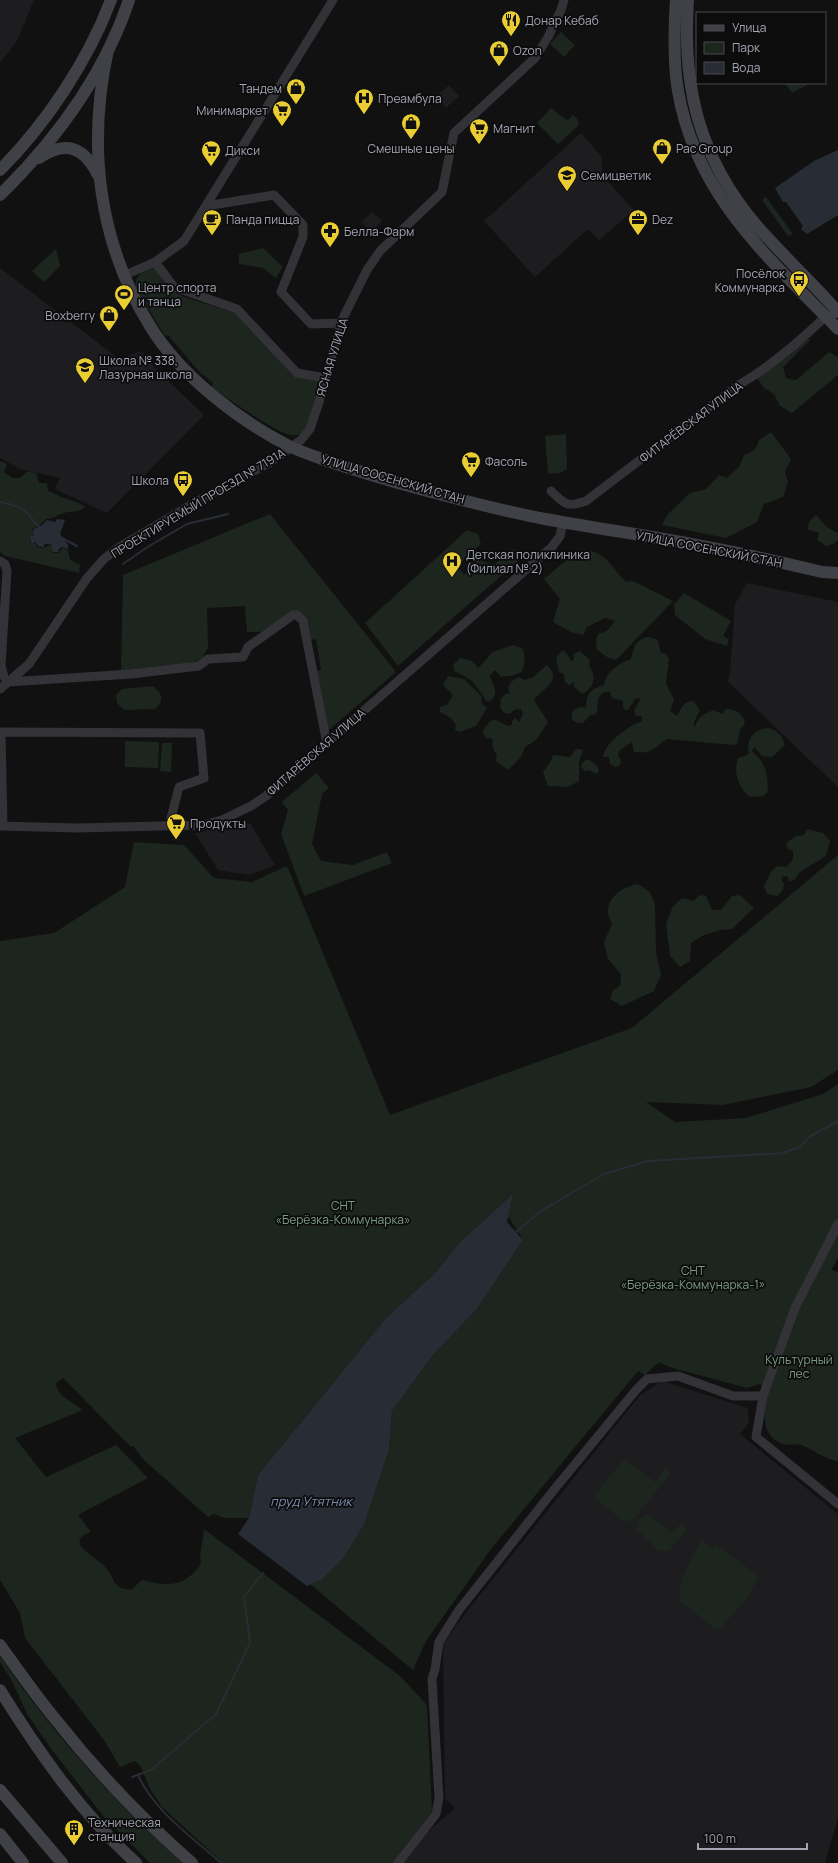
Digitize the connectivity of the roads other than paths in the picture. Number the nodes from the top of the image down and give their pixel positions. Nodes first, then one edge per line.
1 (111, 0) edge
2 (129, 0) edge
3 (333, 0) edge
4 (564, 0) edge
5 (676, 0) edge
6 (688, 0) edge
7 (108, 50) junction
8 (31, 164) junction
9 (0, 170) edge
10 (98, 176) junction
11 (0, 195) edge
12 (206, 206) junction
13 (155, 262) junction
14 (123, 276) junction
15 (837, 307) edge
16 (826, 316) junction
17 (341, 323) junction
18 (838, 329) edge
19 (326, 378) junction
20 (291, 447) junction
21 (551, 491) dead end
22 (563, 522) junction
23 (0, 561) edge
24 (838, 573) edge
25 (8, 682) junction
26 (0, 689) edge
27 (326, 744) junction
28 (2, 826) edge
29 (172, 827) junction
30 (838, 1224) edge
31 (763, 1396) junction
32 (838, 1504) edge
33 (0, 1645) edge
34 (0, 1690) edge
35 (0, 1790) edge
36 (0, 1834) edge
37 (23, 1863) edge
38 (62, 1863) edge
39 (136, 1863) edge
40 (192, 1863) edge
41 (398, 1863) edge

1 - 9 main road
2 - 7 main road
3 - 12 street
4 - 17 street, ЯСНАЯ УЛИЦА
5 - 16 main road
6 - 15 main road
7 - 8 main road
7 - 10 main road
8 - 10 main road
8 - 11 main road
10 - 14 main road, УЛИЦА СОСЕНСКИЙ СТАН
12 - 13 street
12 - 17 street
13 - 14 street
13 - 19 street
14 - 20 main road, УЛИЦА СОСЕНСКИЙ СТАН
16 - 18 main road
16 - 21 street, ФИТАРЁВСКАЯ УЛИЦА
17 - 19 street, ЯСНАЯ УЛИЦА
19 - 20 street, ЯСНАЯ УЛИЦА
20 - 22 main road, УЛИЦА СОСЕНСКИЙ СТАН
20 - 25 street, ПРОЕКТИРУЕМЫЙ ПРОЕЗД № 7191А
22 - 24 main road, УЛИЦА СОСЕНСКИЙ СТАН
22 - 27 street, ФИТАРЁВСКАЯ УЛИЦА
23 - 25 street
25 - 26 street, ПРОЕКТИРУЕМЫЙ ПРОЕЗД № 7191А
25 - 27 street
27 - 29 street, ФИТАРЁВСКАЯ УЛИЦА
28 - 29 street, ФИТАРЁВСКАЯ УЛИЦА
28 - 29 street
30 - 31 street
31 - 32 street
31 - 41 street
33 - 40 main road
34 - 39 main road
35 - 38 main road
36 - 37 main road

